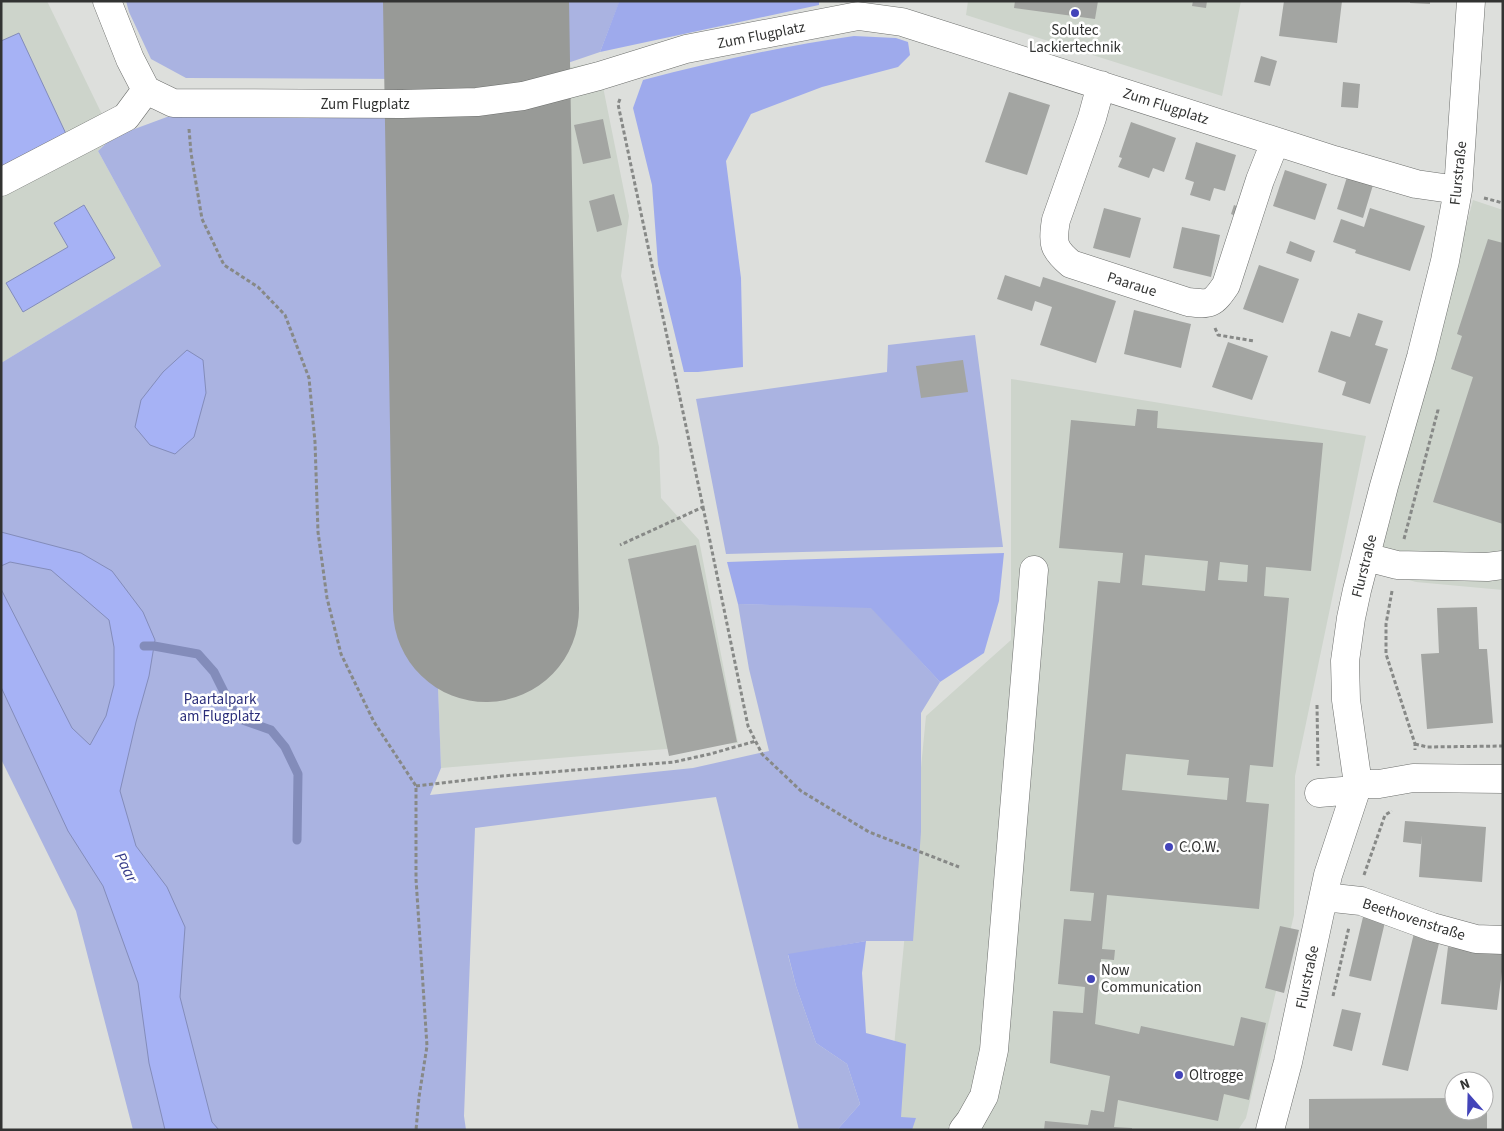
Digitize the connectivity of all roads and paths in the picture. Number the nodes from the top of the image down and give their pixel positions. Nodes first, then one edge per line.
1 (107, 1) edge
2 (1471, 1) edge
3 (628, 67) junction
4 (1101, 85) junction
5 (146, 90) junction
6 (187, 104) junction
7 (1275, 142) junction
8 (1, 182) edge
9 (1458, 190) junction
10 (1204, 304) junction
11 (1254, 341) dead end
12 (1438, 403) dead end
13 (703, 507) junction
14 (620, 545) dead end
15 (1366, 557) junction
16 (1397, 565) junction
17 (1503, 565) edge
18 (1034, 570) dead end
19 (756, 742) junction
20 (1415, 744) junction
21 (1503, 746) edge
22 (1413, 778) junction
23 (1503, 779) edge
24 (416, 786) junction
25 (1356, 787) junction
26 (1319, 793) dead end
27 (959, 867) dead end
28 (1324, 897) junction
29 (1355, 900) junction
30 (1503, 940) edge
31 (1331, 1005) dead end
32 (416, 1130) edge
33 (963, 1130) edge
34 (1270, 1130) edge

1 - 5 street
2 - 9 street, Flurstraße
3 - 4 street, Zum Flugplatz
3 - 6 street, Zum Flugplatz
3 - 13 path
4 - 7 street, Zum Flugplatz
4 - 10 street, Paaraue
5 - 6 street, Zum Flugplatz
5 - 8 street
6 - 24 path
7 - 9 street, Zum Flugplatz
7 - 10 street
9 - 15 street, Flurstraße
10 - 11 path
12 - 16 path
13 - 14 path
13 - 19 path
15 - 16 street
15 - 25 street, Flurstraße
16 - 17 street
16 - 20 path
18 - 33 street
19 - 24 path
19 - 27 path
20 - 21 path
20 - 22 path
22 - 23 street
22 - 25 street
22 - 29 path
24 - 32 path
25 - 26 street
25 - 28 street, Flurstraße
28 - 29 street, Beethovenstraße
28 - 34 street, Flurstraße
29 - 30 street, Beethovenstraße
29 - 31 path

